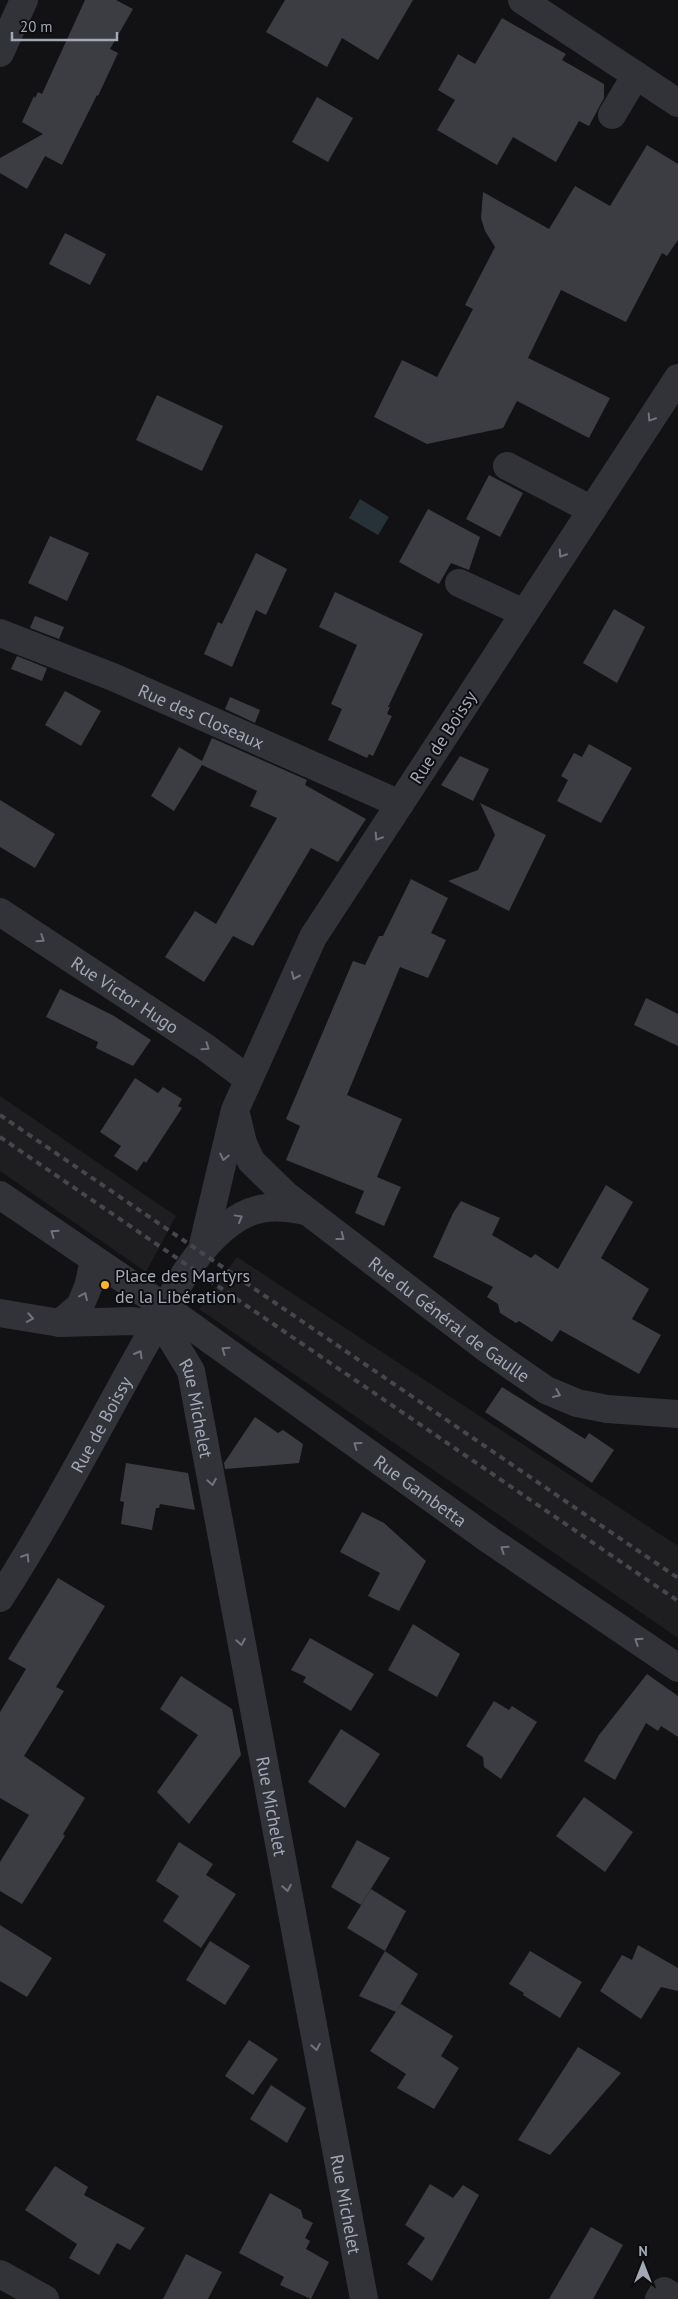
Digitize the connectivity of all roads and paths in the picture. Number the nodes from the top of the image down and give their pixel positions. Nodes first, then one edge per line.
1 (24, 0) edge
2 (522, 0) edge
3 (2, 39) edge
4 (636, 75) junction
5 (678, 103) edge
6 (612, 114) dead end
7 (678, 378) edge
8 (507, 466) dead end
9 (592, 510) junction
10 (459, 582) dead end
11 (524, 614) junction
12 (0, 633) edge
13 (400, 804) junction
14 (0, 912) edge
15 (248, 1079) junction
16 (235, 1110) junction
17 (0, 1195) edge
18 (309, 1212) junction
19 (202, 1249) junction
20 (94, 1261) junction
21 (0, 1313) edge
22 (161, 1316) junction
23 (60, 1322) junction
24 (678, 1414) edge
25 (0, 1598) edge
26 (678, 1668) edge
27 (0, 2274) edge
28 (45, 2299) edge
29 (364, 2299) edge
30 (659, 2299) edge
31 (678, 2299) edge

1 - 3 street
2 - 4 street
4 - 5 street
4 - 6 street
7 -> 9 street, Rue de Boissy
8 - 9 street
9 -> 11 street, Rue de Boissy
10 - 11 street
11 - 13 street, Rue de Boissy
12 - 13 street, Rue des Closeaux
13 -> 15 street, Rue de Boissy
14 -> 15 street, Rue Victor Hugo
15 - 16 street, Rue de Boissy
16 - 18 street, Rue du Général de Gaulle
16 -> 19 street, Rue de Boissy
20 -> 17 street
19 -> 18 street, Rue de Boissy
18 -> 24 street, Rue du Général de Gaulle
19 - 22 street, Rue de Boissy
20 - 22 street
23 -> 20 street
21 -> 23 street
22 - 23 street
25 -> 22 street, Rue de Boissy
26 -> 22 street, Rue Gambetta
22 -> 29 street, Rue Michelet
27 - 28 street
30 - 31 street

